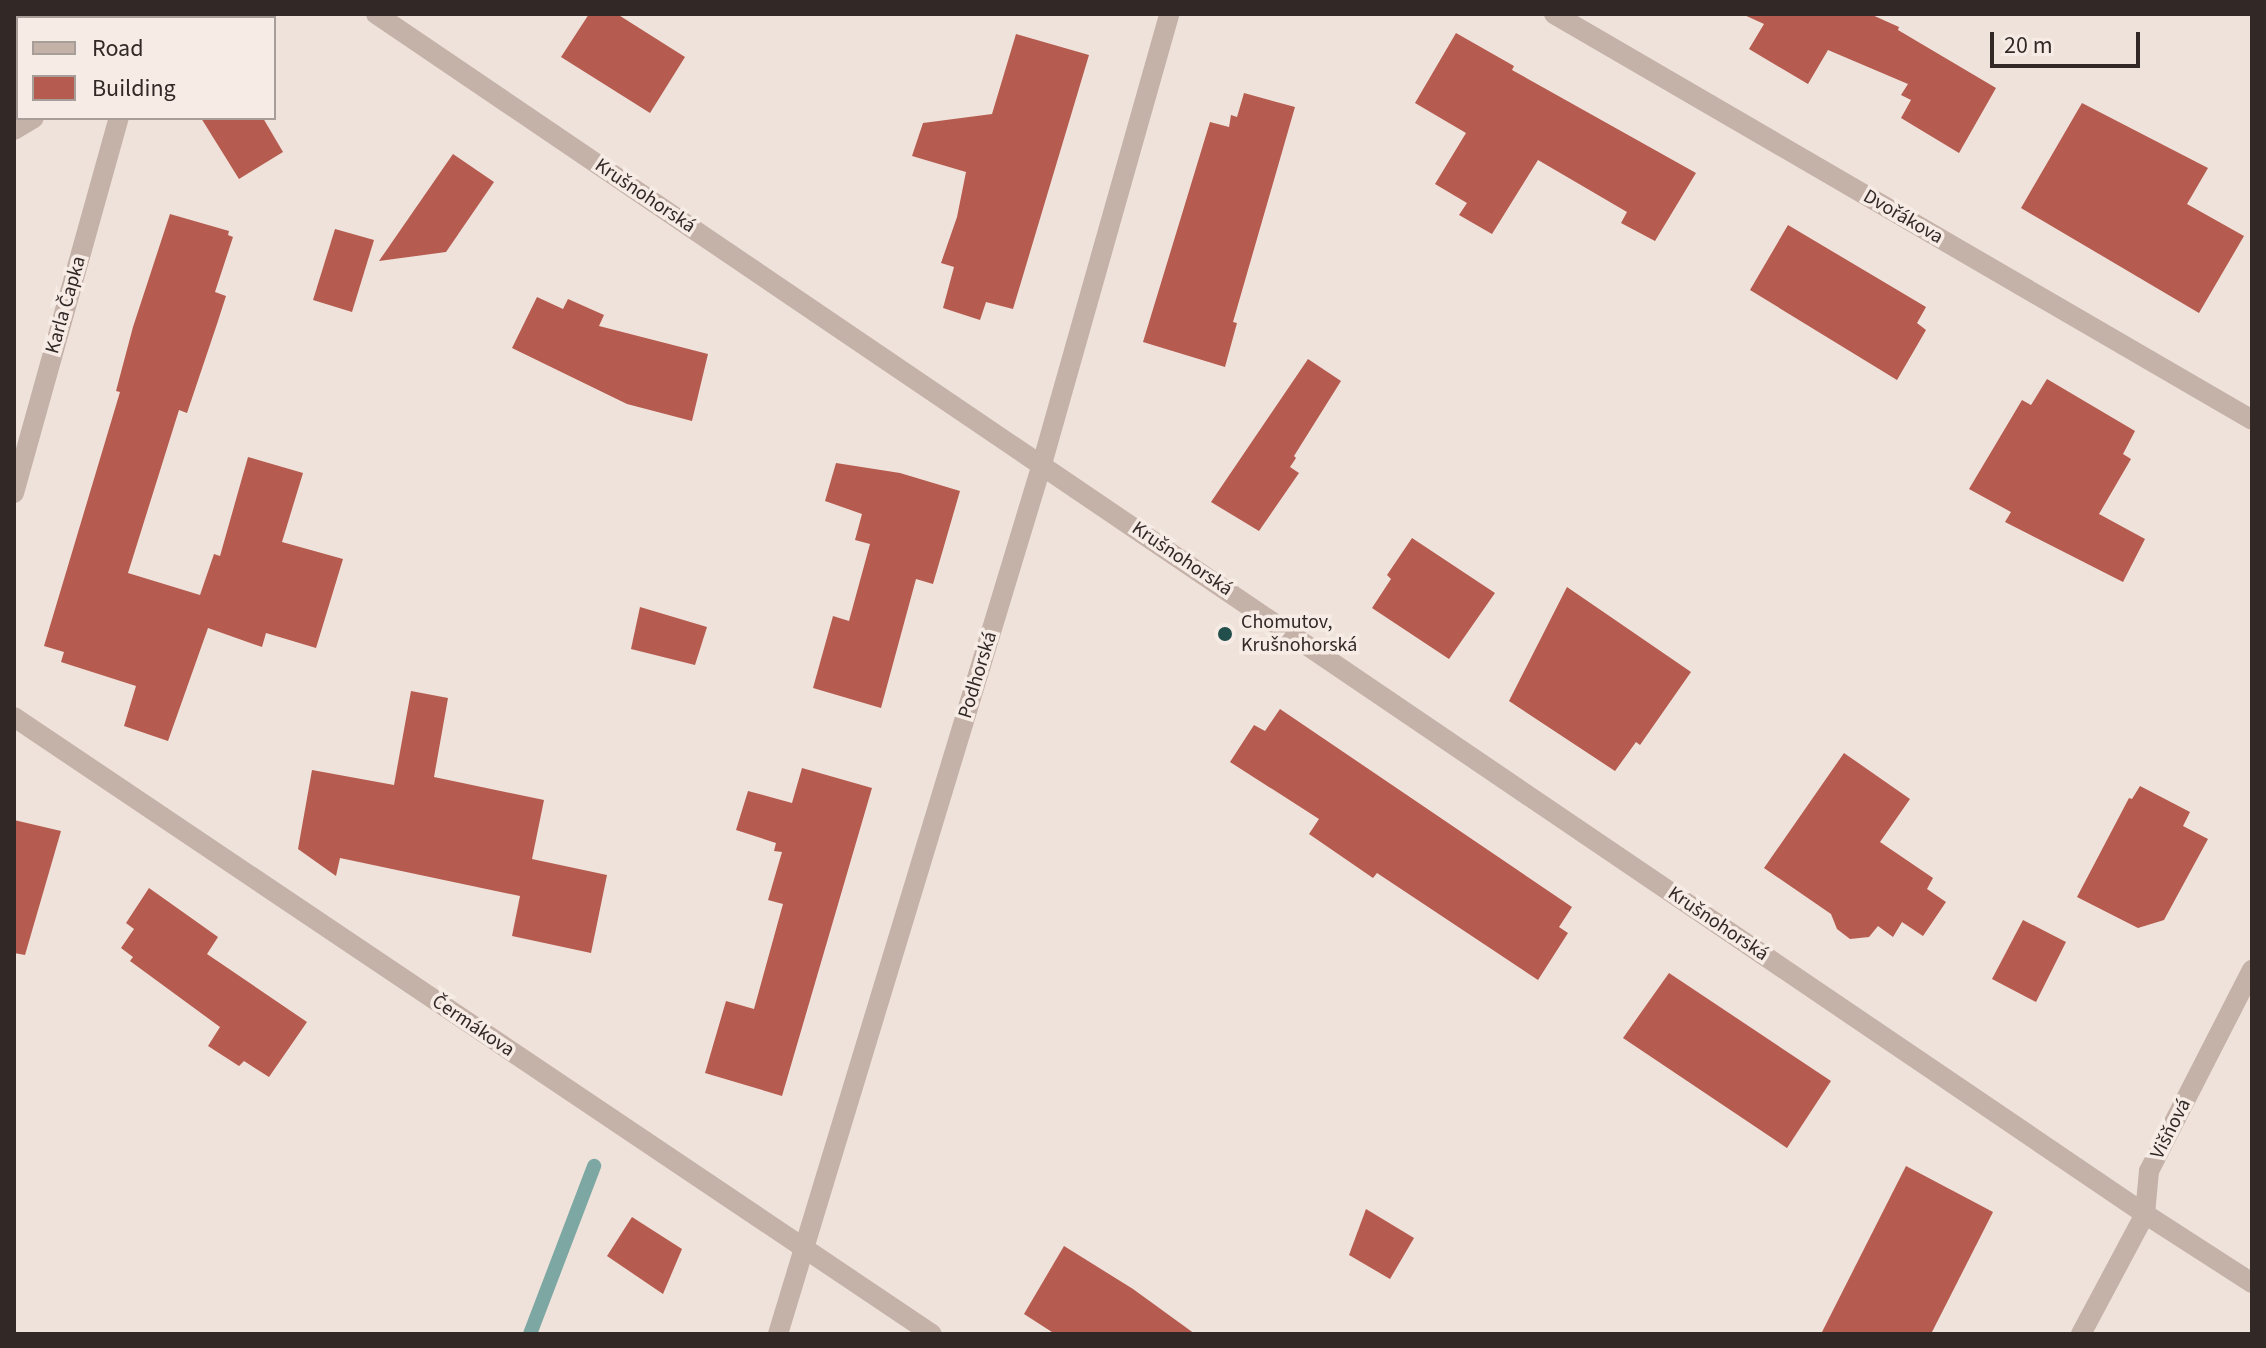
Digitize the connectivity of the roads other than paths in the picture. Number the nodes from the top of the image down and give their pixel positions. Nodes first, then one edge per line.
1 (376, 14) edge
2 (1169, 14) edge
3 (1554, 14) edge
4 (118, 120) edge
5 (2252, 420) edge
6 (1042, 464) junction
7 (14, 493) edge
8 (14, 717) edge
9 (2252, 970) edge
10 (2145, 1214) junction
11 (805, 1250) junction
12 (2252, 1283) edge
13 (778, 1334) edge
14 (932, 1334) edge
15 (2081, 1334) edge

1 - 6 street, Krušnohorská
2 - 6 street, Podhorská
3 - 5 street, Dvořákova
4 - 7 street, Karla Čapka
6 - 10 street, Krušnohorská
6 - 11 street, Podhorská
8 - 11 street, Čermákova
9 - 10 street, Višňová
10 - 12 street, Krušnohorská
10 - 15 street, Višňová
11 - 13 street, Podhorská
11 - 14 street, Čermákova

